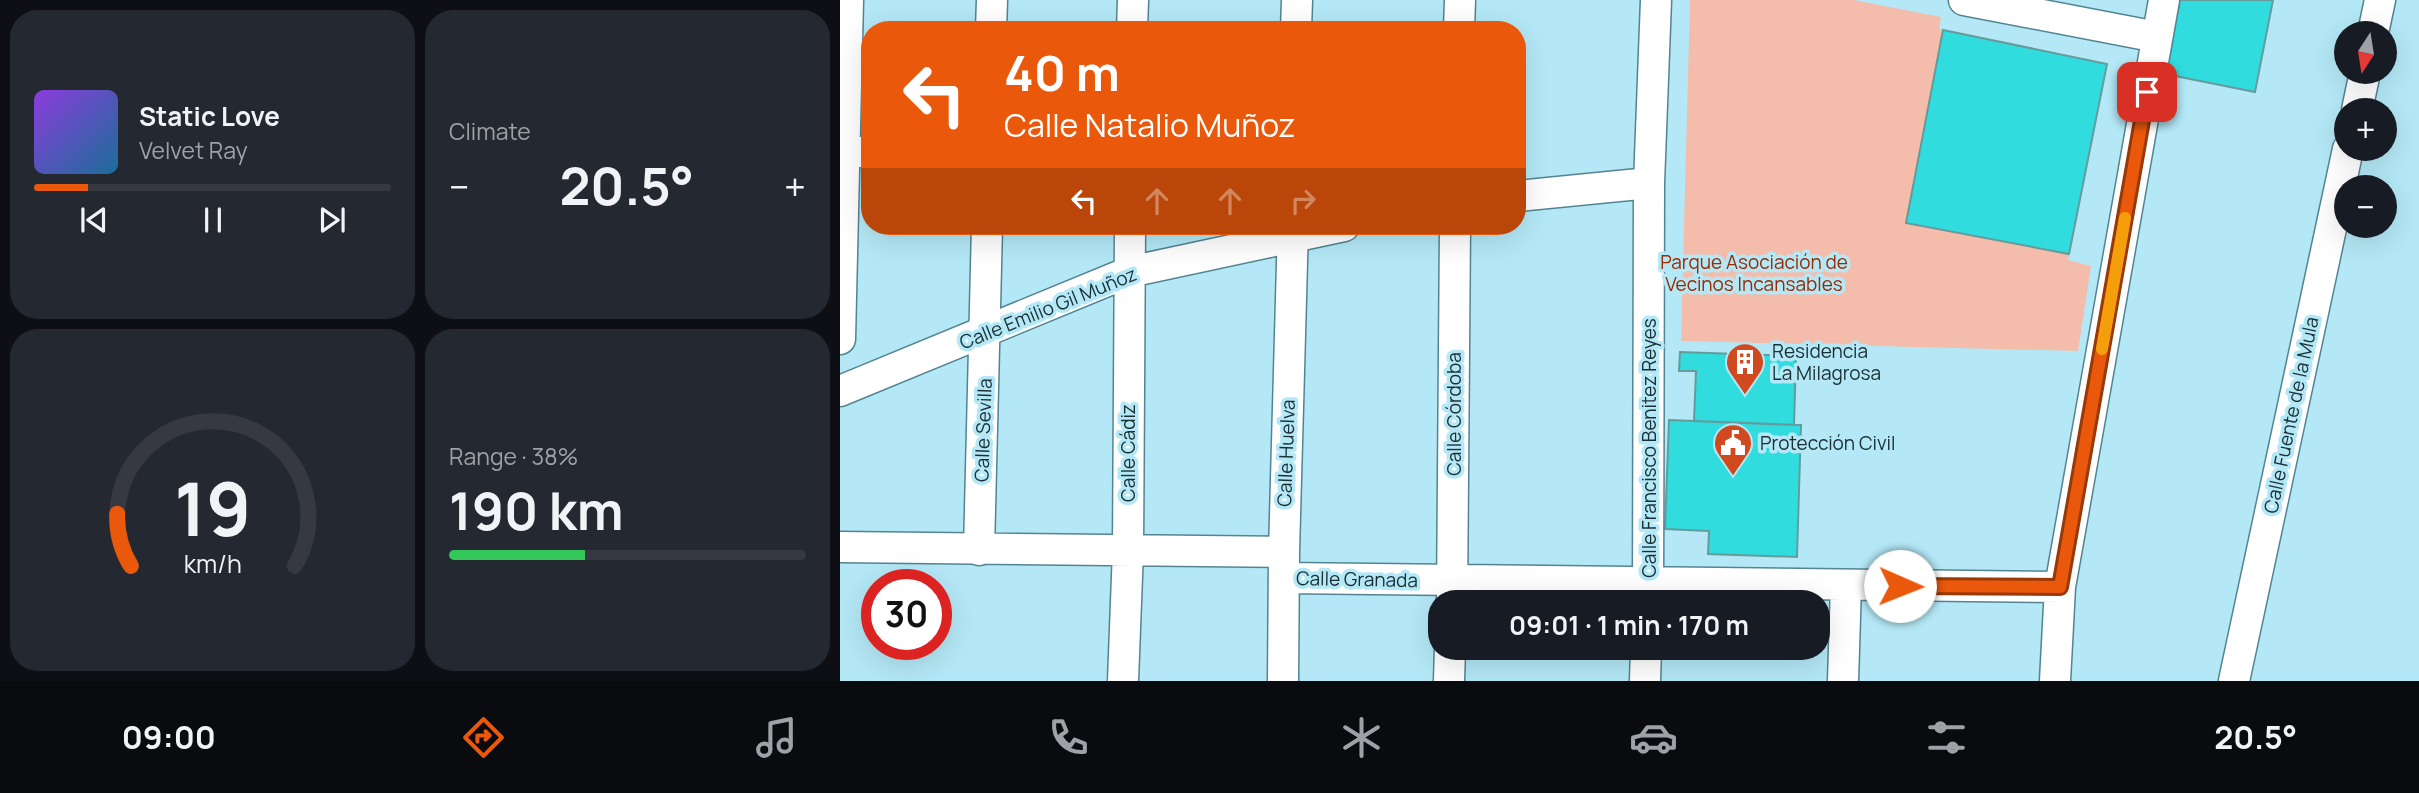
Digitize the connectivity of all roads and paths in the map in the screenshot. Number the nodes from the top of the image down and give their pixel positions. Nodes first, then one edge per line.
1 (848, 0) edge
2 (992, 0) edge
3 (1133, 0) edge
4 (1297, 0) edge
5 (1460, 0) edge
6 (1656, 0) edge
7 (1964, 0) edge
8 (2164, 0) edge
9 (2381, 0) edge
10 (992, 21) edge
11 (1132, 21) edge
12 (1296, 21) edge
13 (1459, 21) edge
14 (2376, 21) edge
15 (2157, 37) junction
16 (857, 152) edge
17 (2345, 161) edge
18 (1649, 183) junction
19 (1526, 195) edge
20 (988, 235) edge
21 (1130, 235) edge
22 (1276, 235) edge
23 (1292, 235) edge
24 (1455, 235) edge
25 (1129, 272) junction
26 (985, 333) junction
27 (840, 340) edge
28 (840, 391) edge
29 (840, 548) edge
30 (979, 550) junction
31 (1128, 550) junction
32 (1284, 565) junction
33 (1846, 585) junction
34 (2060, 587) junction
35 (1446, 590) edge
36 (1452, 590) edge
37 (1648, 590) edge
38 (1705, 590) edge
39 (1450, 660) edge
40 (1646, 660) edge
41 (1123, 681) edge
42 (1283, 681) edge
43 (1449, 681) edge
44 (1645, 681) edge
45 (1843, 681) edge
46 (2055, 681) edge
47 (2234, 681) edge

1 - 16 street
2 - 10 street
3 - 11 street
4 - 12 street
5 - 13 street
6 - 18 street, Calle Francisco Benitez Reyes
7 - 15 street
8 - 15 street
9 - 14 street
15 - 34 street
16 - 27 street
17 - 47 street, Calle Fuente de la Mula
18 - 19 street
18 - 37 street, Calle Francisco Benitez Reyes
20 - 26 street, Calle Sevilla
21 - 25 street, Calle Cádiz
22 - 25 street, Calle Emilio Gil Muñoz
23 - 32 street, Calle Huelva
24 - 36 street, Calle Córdoba
25 - 26 street, Calle Emilio Gil Muñoz
25 - 31 street, Calle Cádiz
26 - 28 street, Calle Emilio Gil Muñoz
26 - 30 street, Calle Sevilla
29 - 30 street, Calle Granada
30 - 31 street, Calle Granada
31 - 32 street, Calle Granada
31 - 41 street, Calle Cádiz
32 - 35 street, Calle Granada
32 - 42 street, Calle Huelva
33 - 34 street, Calle Granada
33 - 38 street, Calle Granada
33 - 45 street
34 - 46 street
39 - 43 street
40 - 44 street

